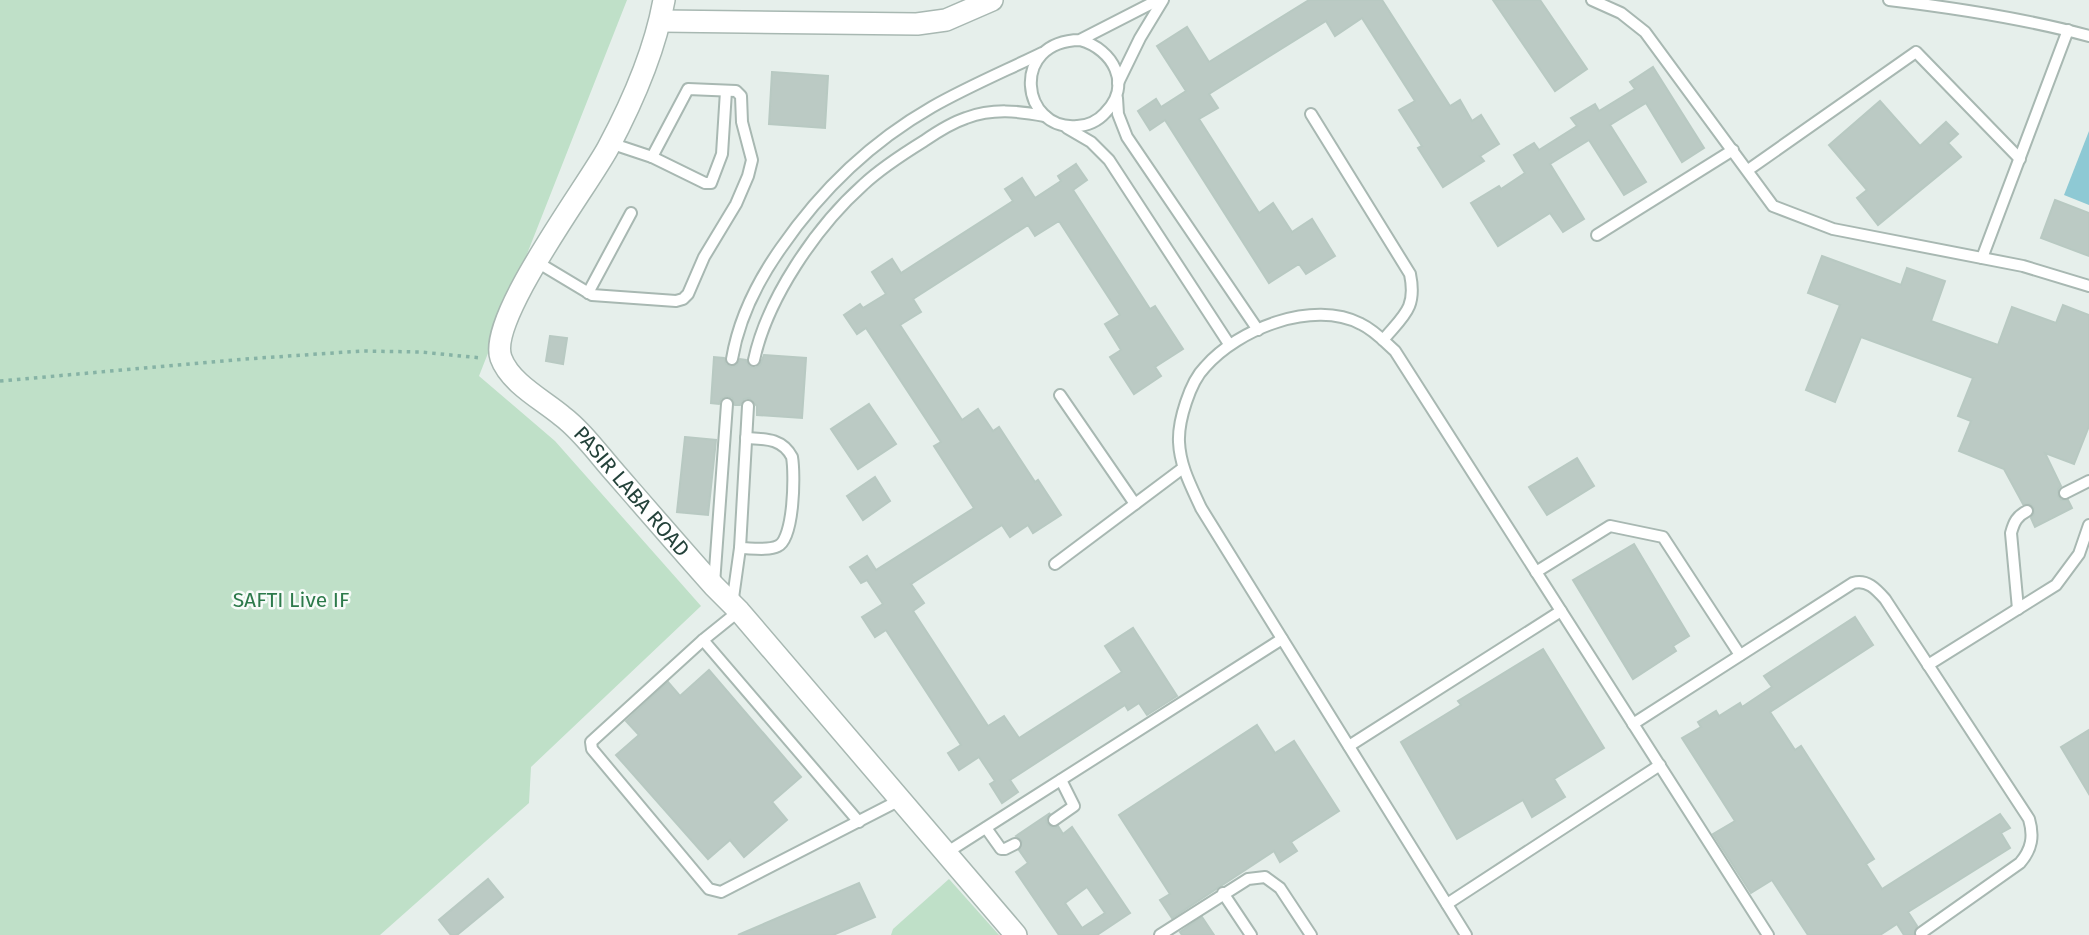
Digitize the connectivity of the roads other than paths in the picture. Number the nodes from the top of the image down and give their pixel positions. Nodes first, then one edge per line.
1 (992, 0) edge
2 (1161, 0) edge
3 (1592, 0) edge
4 (1889, 0) edge
5 (663, 10) edge
6 (2068, 30) junction
7 (2089, 36) edge
8 (1080, 40) junction
9 (1042, 53) junction
10 (1118, 83) junction
11 (726, 91) junction
12 (1116, 95) junction
13 (1311, 114) dead end
14 (1045, 116) junction
15 (1062, 125) junction
16 (610, 143) junction
17 (1733, 150) junction
18 (652, 157) junction
19 (2020, 159) junction
20 (1748, 170) junction
21 (631, 214) dead end
22 (1597, 235) dead end
23 (1982, 258) junction
24 (537, 262) junction
25 (2089, 286) edge
26 (588, 293) junction
27 (1258, 330) junction
28 (1383, 340) junction
29 (1228, 344) junction
30 (733, 359) dead end
31 (754, 360) dead end
32 (1060, 395) dead end
33 (727, 404) dead end
34 (748, 406) dead end
35 (746, 438) junction
36 (1183, 468) junction
37 (2089, 481) edge
38 (2065, 493) dead end
39 (1135, 504) junction
40 (2027, 511) dead end
41 (2089, 525) edge
42 (740, 548) junction
43 (2084, 556) edge
44 (1055, 564) dead end
45 (1536, 572) junction
46 (714, 586) junction
47 (735, 608) junction
48 (2018, 608) junction
49 (1561, 611) junction
50 (1282, 639) junction
51 (703, 640) junction
52 (1740, 655) junction
53 (1928, 665) junction
54 (1633, 724) junction
55 (1349, 747) junction
56 (1660, 765) junction
57 (1061, 780) junction
58 (900, 800) junction
59 (1054, 820) dead end
60 (859, 822) junction
61 (986, 828) junction
62 (1014, 844) dead end
63 (946, 853) junction
64 (1223, 893) junction
65 (1447, 904) junction
66 (1921, 933) edge
67 (1016, 935) edge
68 (1160, 935) edge
69 (1251, 935) edge
70 (1311, 935) edge
71 (1466, 935) edge
72 (1768, 935) edge

1 - 5 street
2 - 8 lane
2 - 10 lane
3 - 17 lane
4 - 6 lane
5 - 16 street
6 - 7 lane
6 - 19 lane
8 - 9 lane
8 - 10 lane
9 - 14 lane
9 - 30 lane
10 - 12 lane
11 - 18 lane
11 - 18 lane
11 - 26 lane
12 - 15 lane
12 - 27 lane
13 - 28 lane
14 - 15 lane
14 - 31 lane
15 - 29 lane
16 - 18 lane
16 - 24 street
17 - 20 lane
17 - 22 lane
19 - 20 lane
19 - 23 lane
20 - 23 lane
21 - 26 lane
23 - 25 lane
24 - 26 lane
24 - 46 street, PASIR LABA ROAD
27 - 28 lane
27 - 29 lane
28 - 45 lane
29 - 36 lane
32 - 39 lane
33 - 46 lane
34 - 35 lane
35 - 42 lane
35 - 42 lane
36 - 39 lane
36 - 50 lane
37 - 38 lane
39 - 44 lane
40 - 48 lane
41 - 43 lane
42 - 47 lane
43 - 48 lane
45 - 49 lane
45 - 52 lane
46 - 47 street, PASIR LABA ROAD
47 - 51 lane
47 - 58 street, PASIR LABA ROAD
48 - 53 lane
49 - 54 lane
49 - 55 lane
50 - 55 lane
50 - 57 lane
51 - 60 lane
51 - 60 lane
52 - 53 lane
52 - 54 lane
53 - 66 lane
54 - 56 lane
55 - 65 lane
56 - 65 lane
56 - 72 lane
57 - 59 lane
57 - 61 lane
58 - 60 lane
58 - 63 street, PASIR LABA ROAD
61 - 62 lane
61 - 63 lane
63 - 67 street, PASIR LABA ROAD
64 - 68 lane
64 - 69 lane
64 - 70 lane
65 - 71 lane

